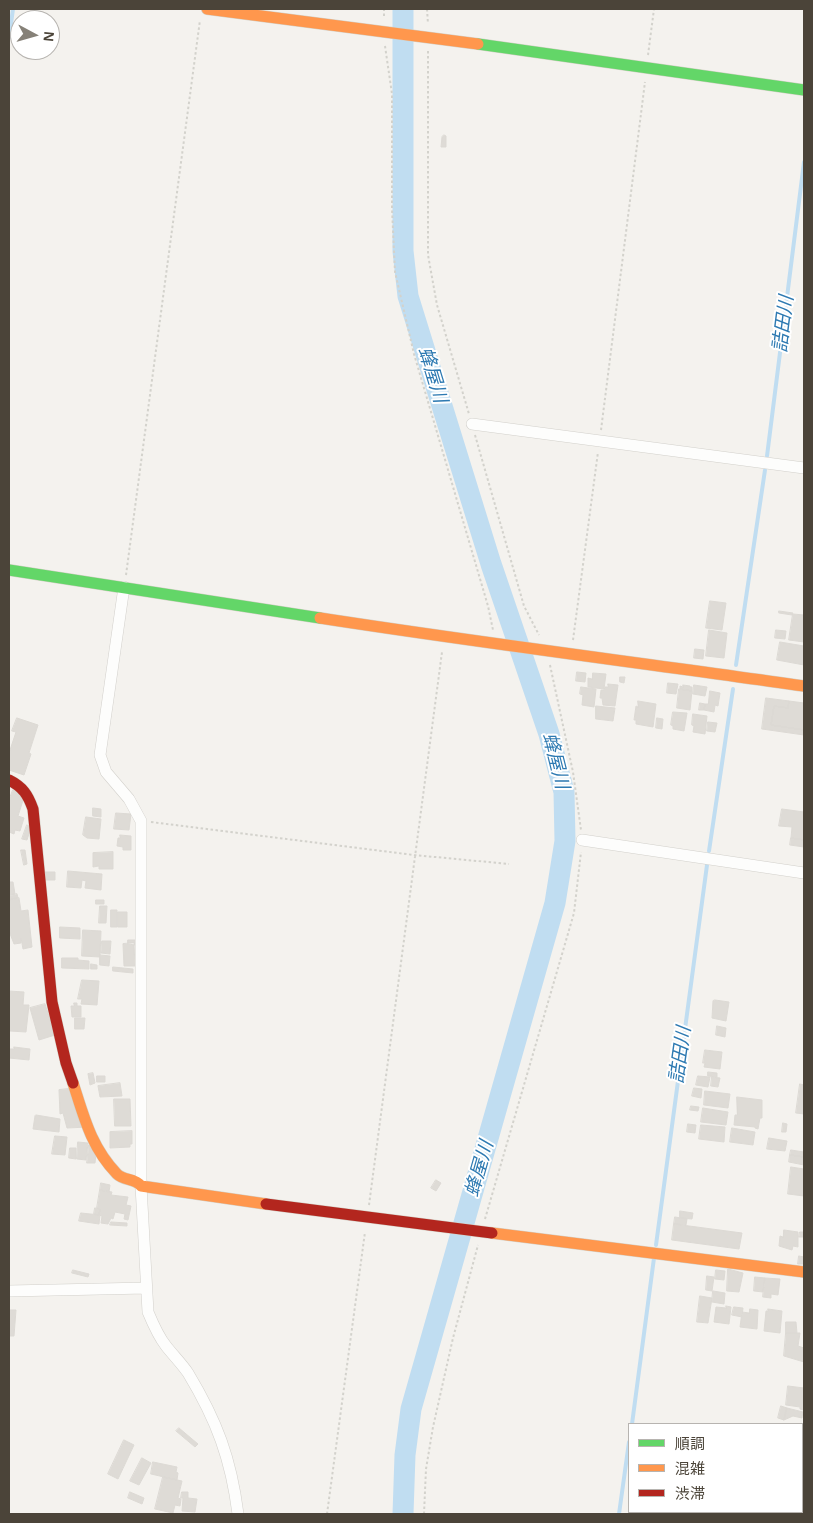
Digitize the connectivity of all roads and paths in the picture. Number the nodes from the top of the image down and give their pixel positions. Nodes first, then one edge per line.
1 (384, 9) edge
2 (654, 9) edge
3 (203, 14) edge
4 (386, 32) junction
5 (426, 36) junction
6 (646, 68) junction
7 (804, 90) edge
8 (472, 424) junction
9 (599, 441) junction
10 (804, 468) edge
11 (9, 570) edge
12 (124, 587) junction
13 (444, 637) junction
14 (497, 644) junction
15 (542, 650) junction
16 (572, 653) junction
17 (804, 686) edge
18 (9, 780) edge
19 (141, 821) junction
20 (582, 840) junction
21 (414, 854) junction
22 (509, 864) dead end
23 (804, 873) edge
24 (141, 1186) junction
25 (367, 1218) junction
26 (478, 1231) junction
27 (804, 1272) edge
28 (146, 1288) junction
29 (9, 1291) edge
30 (238, 1514) edge
31 (327, 1514) edge
32 (424, 1514) edge

1 - 4 path
2 - 6 path
3 - 4 main road
3 - 12 path
4 - 5 main road
4 - 14 path
5 - 6 main road
5 - 8 path
6 - 7 main road
6 - 9 path
8 - 9 street
8 - 15 path
9 - 10 street
9 - 16 path
11 - 12 main road
12 - 13 main road
12 - 19 street
13 - 14 main road
13 - 21 path
14 - 15 main road
15 - 16 main road
15 - 20 path
16 - 17 main road
18 - 24 main road
19 - 21 path
19 - 24 street
20 - 23 street
20 - 26 path
21 - 22 path
21 - 25 path
24 - 25 main road
24 - 28 street
25 - 26 main road
25 - 31 path
26 - 27 main road
26 - 32 path
28 - 29 street
28 - 30 street

